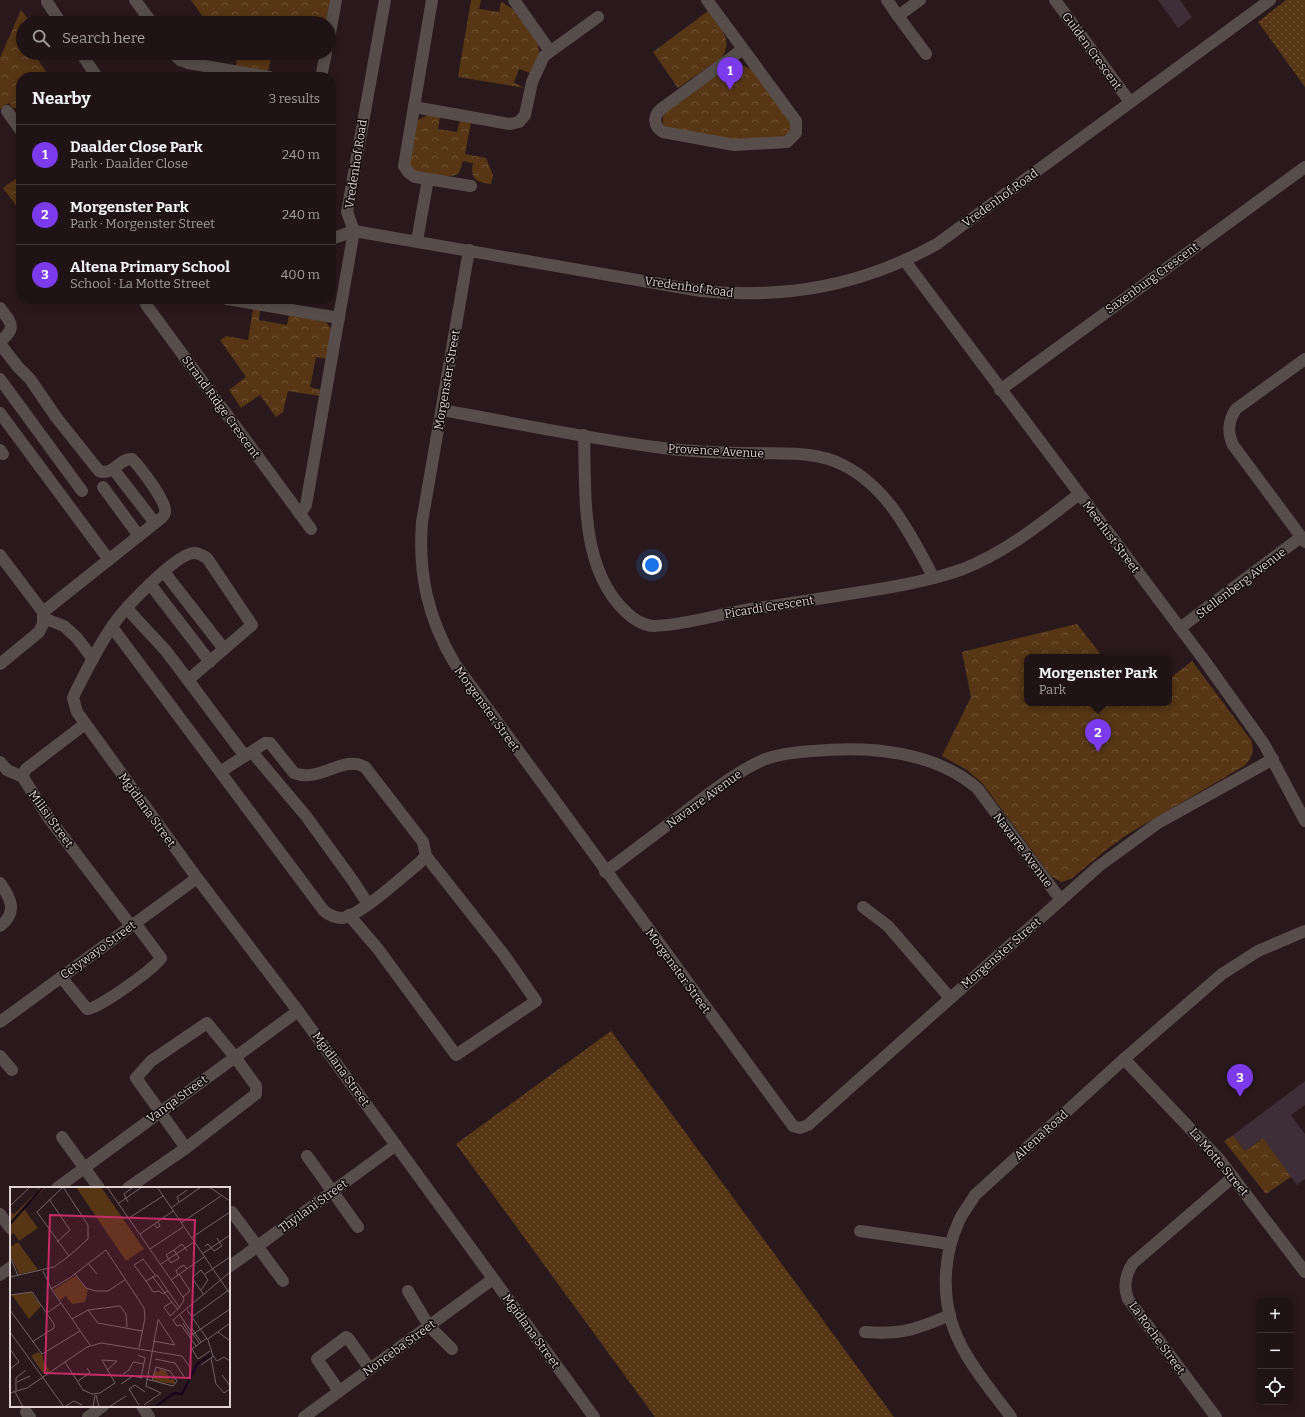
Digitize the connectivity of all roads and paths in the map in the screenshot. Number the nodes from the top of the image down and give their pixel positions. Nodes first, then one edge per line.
1 (135, 0) edge
2 (336, 0) edge
3 (385, 0) edge
4 (432, 0) edge
5 (514, 0) edge
6 (707, 0) edge
7 (887, 0) edge
8 (920, 0) edge
9 (1055, 0) edge
10 (1270, 0) edge
11 (47, 2) dead end
12 (56, 16) edge
13 (147, 16) edge
14 (333, 16) edge
15 (898, 16) junction
16 (598, 17) dead end
17 (743, 48) junction
18 (550, 51) junction
19 (926, 54) dead end
20 (86, 60) edge
21 (180, 60) edge
22 (325, 60) edge
23 (94, 72) edge
24 (240, 72) edge
25 (322, 72) edge
26 (1130, 102) junction
27 (414, 107) junction
28 (7, 111) dead end
29 (16, 124) edge
30 (1305, 168) edge
31 (428, 179) junction
32 (471, 186) dead end
33 (354, 231) junction
34 (336, 237) edge
35 (417, 241) junction
36 (469, 250) junction
37 (904, 261) junction
38 (146, 304) edge
39 (256, 304) edge
40 (0, 308) edge
41 (339, 318) junction
42 (0, 343) edge
43 (1305, 359) edge
44 (18, 367) junction
45 (0, 380) edge
46 (1000, 390) junction
47 (442, 410) junction
48 (0, 414) edge
49 (584, 435) junction
50 (114, 470) junction
51 (103, 487) dead end
52 (82, 491) dead end
53 (1078, 495) junction
54 (300, 514) junction
55 (155, 523) junction
56 (311, 529) dead end
57 (139, 536) junction
58 (1303, 540) edge
59 (0, 555) edge
60 (109, 560) junction
61 (164, 572) junction
62 (934, 578) junction
63 (150, 584) junction
64 (127, 608) junction
65 (43, 615) junction
66 (112, 627) junction
67 (1180, 628) junction
68 (224, 649) junction
69 (93, 659) junction
70 (210, 662) junction
71 (0, 664) edge
72 (188, 680) junction
73 (85, 724) junction
74 (249, 754) junction
75 (1273, 758) junction
76 (0, 762) edge
77 (220, 772) junction
78 (23, 777) junction
79 (1305, 822) edge
80 (426, 856) junction
81 (605, 872) junction
82 (197, 878) junction
83 (0, 883) edge
84 (1061, 900) junction
85 (368, 904) junction
86 (863, 907) dead end
87 (349, 915) junction
88 (133, 925) junction
89 (0, 926) edge
90 (1305, 931) edge
91 (61, 977) junction
92 (950, 998) junction
93 (298, 1010) junction
94 (0, 1022) edge
95 (0, 1056) edge
96 (235, 1057) junction
97 (1124, 1059) junction
98 (12, 1070) dead end
99 (161, 1112) junction
100 (62, 1137) dead end
101 (396, 1145) junction
102 (186, 1148) junction
103 (307, 1156) dead end
104 (85, 1167) junction
105 (1233, 1177) junction
106 (58, 1187) edge
107 (98, 1187) edge
108 (129, 1187) edge
109 (332, 1192) junction
110 (232, 1212) dead end
111 (0, 1214) edge
112 (10, 1225) edge
113 (358, 1227) dead end
114 (860, 1232) dead end
115 (950, 1244) junction
116 (257, 1246) junction
117 (230, 1266) edge
118 (10, 1268) edge
119 (1305, 1272) edge
120 (0, 1276) edge
121 (493, 1279) junction
122 (283, 1281) dead end
123 (408, 1291) dead end
124 (950, 1315) junction
125 (429, 1326) junction
126 (865, 1332) dead end
127 (452, 1349) dead end
128 (370, 1369) junction
129 (339, 1391) junction
130 (102, 1407) edge
131 (143, 1407) edge
132 (592, 1416) edge
133 (88, 1417) edge
134 (149, 1417) edge
135 (304, 1417) edge
136 (1011, 1417) edge
137 (1216, 1417) edge

1 - 13 street
2 - 14 street
3 - 33 street, Vredenhof Road
4 - 27 street
5 - 18 street
6 - 17 street
7 - 15 street
8 - 15 street
9 - 26 street, Gulden Crescent
10 - 26 street, Vredenhof Road
11 - 12 street
15 - 19 street
16 - 18 street
17 - 17 street
18 - 27 street
20 - 23 street
21 - 24 street
22 - 25 street
26 - 37 street, Vredenhof Road
27 - 31 street
28 - 29 street
30 - 46 street, Saxenburg Crescent
31 - 32 street
31 - 35 street
33 - 34 street
33 - 35 street, Vredenhof Road
33 - 41 street
35 - 36 street, Vredenhof Road
36 - 37 street, Vredenhof Road
36 - 47 street, Morgenster Street
37 - 46 street, Meerlust Street
38 - 54 street, Strand Ridge Crescent
39 - 41 street
40 - 42 street
41 - 54 street
42 - 44 street
43 - 58 street
44 - 45 street
44 - 50 street
45 - 52 street
46 - 53 street, Meerlust Street
47 - 49 street, Provence Avenue
47 - 81 street, Morgenster Street
48 - 60 street
49 - 62 street, Provence Avenue
49 - 62 street, Picardi Crescent
50 - 55 street
50 - 55 street
51 - 57 street
53 - 62 street, Picardi Crescent
53 - 67 street, Meerlust Street
54 - 56 street, Strand Ridge Crescent
55 - 57 street
57 - 60 street
58 - 67 street, Stellenberg Avenue
59 - 65 street
60 - 65 street
61 - 63 street
61 - 68 street
61 - 68 street
63 - 64 street
63 - 70 street
64 - 66 street
64 - 72 street
65 - 69 street
65 - 71 street
66 - 69 street
66 - 77 street
67 - 75 street, Meerlust Street
68 - 70 street
69 - 73 street, Mgidlana Street
70 - 72 street
72 - 74 street
73 - 78 street, Milisi Street
73 - 82 street, Mgidlana Street
74 - 77 street
74 - 80 street
74 - 85 street
75 - 79 street, Meerlust Street
75 - 84 street, Morgenster Street
76 - 78 street
77 - 87 street
78 - 88 street, Milisi Street
80 - 85 street
80 - 87 street
81 - 84 street, Navarre Avenue
81 - 92 street, Morgenster Street
82 - 88 street, Cetywayo Street
82 - 93 street, Mgidlana Street
83 - 89 street
84 - 92 street, Morgenster Street
85 - 87 street
86 - 92 street
88 - 91 street, Cetywayo Street
88 - 91 street, Milisi Street
90 - 97 street, Altena Road
91 - 94 street, Cetywayo Street
93 - 96 street, Vanqa Street
93 - 101 street, Mgidlana Street
95 - 98 street
96 - 99 street, Vanqa Street
96 - 99 street
96 - 102 street
97 - 105 street, La Motte Street
97 - 115 street, Altena Road
99 - 102 street
99 - 104 street, Vanqa Street
100 - 104 street
101 - 109 street, Thyilani Street
101 - 121 street, Mgidlana Street
102 - 108 street
103 - 109 street
104 - 106 street, Vanqa Street
104 - 107 street
105 - 119 street, La Motte Street
105 - 137 street, La Roche Street
109 - 113 street
109 - 116 street, Thyilani Street
110 - 116 street
111 - 112 street
114 - 115 street
115 - 124 street, Altena Road
116 - 117 street, Thyilani Street
116 - 122 street
118 - 120 street
121 - 125 street, Nonceba Street
121 - 132 street, Mgidlana Street
123 - 125 street
124 - 126 street
124 - 136 street, Altena Road
125 - 127 street
125 - 128 street, Nonceba Street
128 - 129 street, Nonceba Street
128 - 129 street
129 - 135 street, Nonceba Street
130 - 133 street
131 - 134 street

